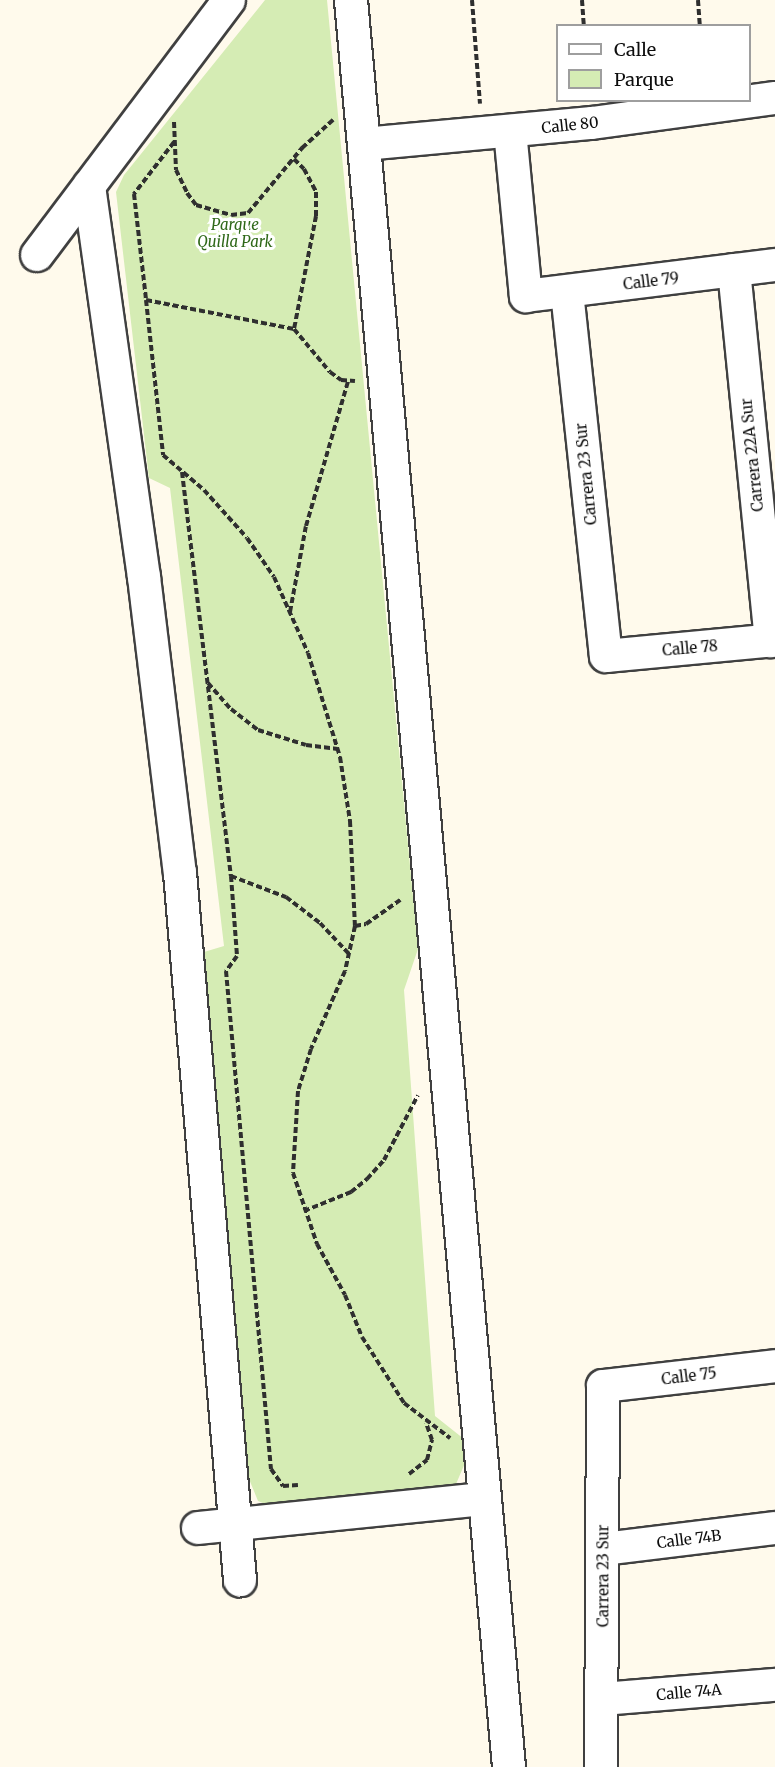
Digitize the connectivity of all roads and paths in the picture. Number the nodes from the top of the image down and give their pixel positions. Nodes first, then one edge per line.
1 (229, 0) edge
2 (351, 0) edge
3 (472, 0) edge
4 (582, 0) edge
5 (698, 0) edge
6 (584, 24) edge
7 (700, 24) edge
8 (360, 95) junction
9 (775, 98) edge
10 (751, 101) edge
11 (742, 102) edge
12 (174, 118) dead end
13 (496, 132) junction
14 (174, 142) junction
15 (364, 144) junction
16 (294, 159) junction
17 (89, 186) junction
18 (37, 255) dead end
19 (775, 266) edge
20 (734, 270) junction
21 (567, 292) junction
22 (146, 300) junction
23 (294, 328) junction
24 (348, 380) junction
25 (386, 383) junction
26 (181, 471) junction
27 (290, 612) junction
28 (773, 641) edge
29 (606, 656) joint
30 (208, 683) junction
31 (338, 749) junction
32 (429, 874) junction
33 (231, 876) junction
34 (355, 926) junction
35 (349, 954) junction
36 (424, 1083) dead end
37 (304, 1210) junction
38 (775, 1366) edge
39 (603, 1386) joint
40 (426, 1422) junction
41 (482, 1460) junction
42 (404, 1475) dead end
43 (309, 1485) dead end
44 (485, 1499) junction
45 (235, 1524) junction
46 (198, 1528) dead end
47 (775, 1528) edge
48 (604, 1549) junction
49 (240, 1580) dead end
50 (775, 1685) edge
51 (603, 1699) junction
52 (509, 1767) edge
53 (601, 1767) edge

1 - 17 street
2 - 8 street
3 - 13 path
4 - 6 path
5 - 7 path
8 - 15 street
8 - 16 path
9 - 10 street, Calle 80
11 - 13 street, Calle 80
12 - 14 path
13 - 15 street, Calle 80
13 - 21 street, Calle 79
14 - 16 path
14 - 22 path
15 - 25 street
16 - 23 path
17 - 18 street
17 - 45 street
19 - 20 street, Calle 79
20 - 21 street, Calle 79
20 - 28 street, Carrera 22A Sur
21 - 29 street, Carrera 23 Sur
22 - 23 path
22 - 26 path
23 - 24 path
24 - 25 path
24 - 27 path
25 - 32 street
26 - 27 path
26 - 30 path
27 - 31 path
28 - 29 street, Calle 78
30 - 31 path
30 - 33 path
31 - 34 path
32 - 34 path
32 - 41 street
33 - 35 path
33 - 43 path
34 - 35 path
35 - 37 path
36 - 37 path
37 - 40 path
38 - 39 street, Calle 75
39 - 48 street, Carrera 23 Sur
40 - 41 path
40 - 42 path
41 - 44 street
44 - 45 street
44 - 52 street
45 - 46 street
45 - 49 street
47 - 48 street, Calle 74B
48 - 51 street, Carrera 23 Sur
50 - 51 street, Calle 74A
51 - 53 street, Carrera 23 Sur

